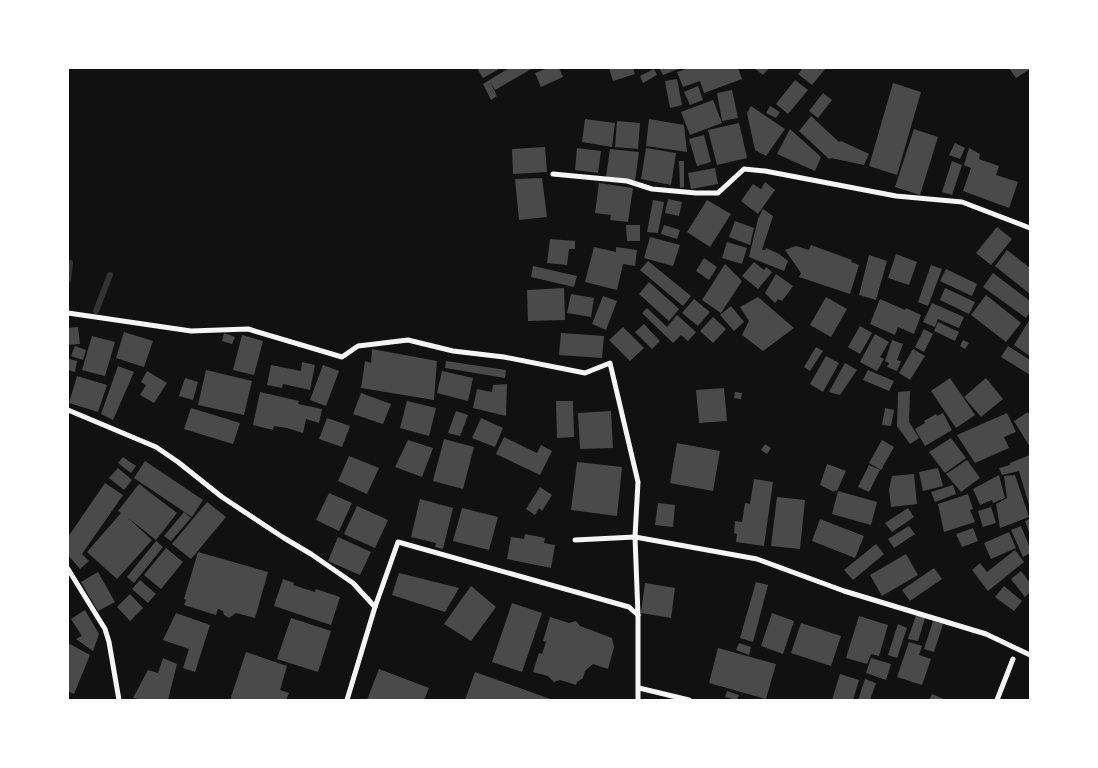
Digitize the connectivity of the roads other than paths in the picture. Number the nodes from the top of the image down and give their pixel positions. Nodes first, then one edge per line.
1 (553, 174) dead end
2 (1030, 228) edge
3 (68, 313) edge
4 (68, 410) edge
5 (635, 538) junction
6 (575, 540) dead end
7 (68, 569) edge
8 (375, 607) junction
9 (638, 615) junction
10 (1030, 655) edge
11 (1013, 659) dead end
12 (638, 688) junction
13 (119, 700) edge
14 (347, 700) edge
15 (638, 700) edge
16 (690, 700) edge
17 (996, 700) edge

1 - 2 street
3 - 5 street
4 - 8 street
5 - 6 street
5 - 9 street
5 - 10 street
7 - 13 street
8 - 9 street
8 - 14 street
9 - 12 street
11 - 17 street
12 - 15 street
12 - 16 street

